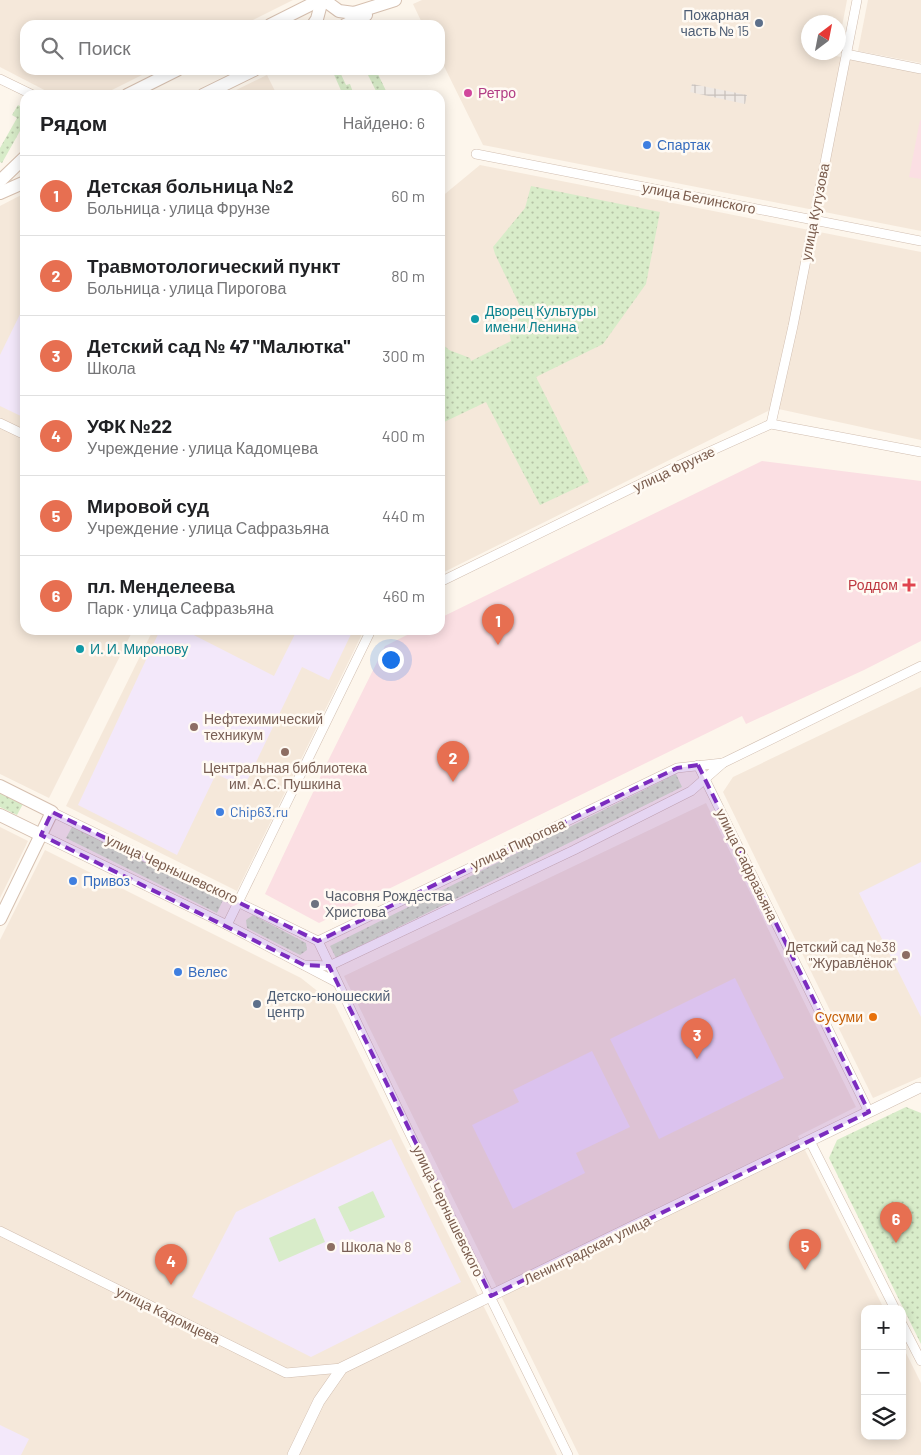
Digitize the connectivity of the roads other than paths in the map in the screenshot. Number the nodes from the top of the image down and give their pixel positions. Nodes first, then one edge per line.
1 (322, 0) edge
2 (396, 0) edge
3 (857, 0) edge
4 (280, 20) edge
5 (316, 20) edge
6 (355, 20) edge
7 (846, 54) joint
8 (845, 60) edge
9 (921, 69) edge
10 (167, 75) edge
11 (244, 75) edge
12 (0, 79) edge
13 (23, 90) edge
14 (137, 90) edge
15 (212, 90) edge
16 (476, 154) dead end
17 (20, 161) edge
18 (0, 181) edge
19 (20, 184) edge
20 (0, 193) edge
21 (814, 220) junction
22 (921, 241) edge
23 (0, 423) edge
24 (771, 424) junction
25 (20, 433) edge
26 (921, 452) edge
27 (445, 580) edge
28 (370, 635) edge
29 (921, 666) edge
30 (723, 763) junction
31 (698, 765) junction
32 (706, 779) junction
33 (0, 786) edge
34 (52, 812) junction
35 (0, 815) edge
36 (41, 835) junction
37 (239, 901) junction
38 (0, 918) edge
39 (227, 925) junction
40 (318, 941) junction
41 (304, 965) junction
42 (329, 966) junction
43 (337, 982) junction
44 (920, 1090) edge
45 (869, 1112) junction
46 (810, 1141) junction
47 (0, 1231) edge
48 (491, 1296) junction
49 (892, 1305) edge
50 (906, 1332) edge
51 (921, 1362) edge
52 (342, 1368) junction
53 (293, 1455) edge
54 (568, 1455) edge

1 - 2 main road
1 - 4 main road
1 - 5 main road
2 - 6 main road
3 - 7 street, улица Кутузова
7 - 9 street
8 - 21 street, улица Кутузова
10 - 14 main road
11 - 15 main road
12 - 13 street
16 - 21 street, улица Белинского
17 - 18 main road
19 - 20 main road
21 - 22 street, улица Белинского
21 - 24 street, улица Кутузова
23 - 25 street
24 - 26 street
24 - 27 street, улица Фрунзе
28 - 37 street
29 - 30 street, улица Пирогова
30 - 31 street, улица Пирогова
30 - 32 street, улица Пирогова
31 - 32 street, улица Сафразьяна
31 - 40 street, улица Пирогова
32 - 42 street, улица Пирогова
32 - 45 street, улица Сафразьяна
33 - 34 main road, улица Чернышевского
34 - 36 main road
34 - 37 street, улица Чернышевского
35 - 36 main road, улица Чернышевского
36 - 38 main road
36 - 39 street, улица Чернышевского
37 - 39 street
37 - 40 street, улица Чернышевского
39 - 41 street, улица Чернышевского
40 - 42 street, улица Чернышевского
41 - 42 street, улица Чернышевского
41 - 43 street
42 - 43 street, улица Чернышевского
43 - 48 street, улица Чернышевского
44 - 45 street, Ленинградская улица
45 - 46 street, Ленинградская улица
46 - 48 street, Ленинградская улица
46 - 49 street
47 - 52 street, улица Кадомцева
48 - 52 street, Ленинградская улица
48 - 54 street, улица Чернышевского
50 - 51 street
52 - 53 street, Ленинградская улица

